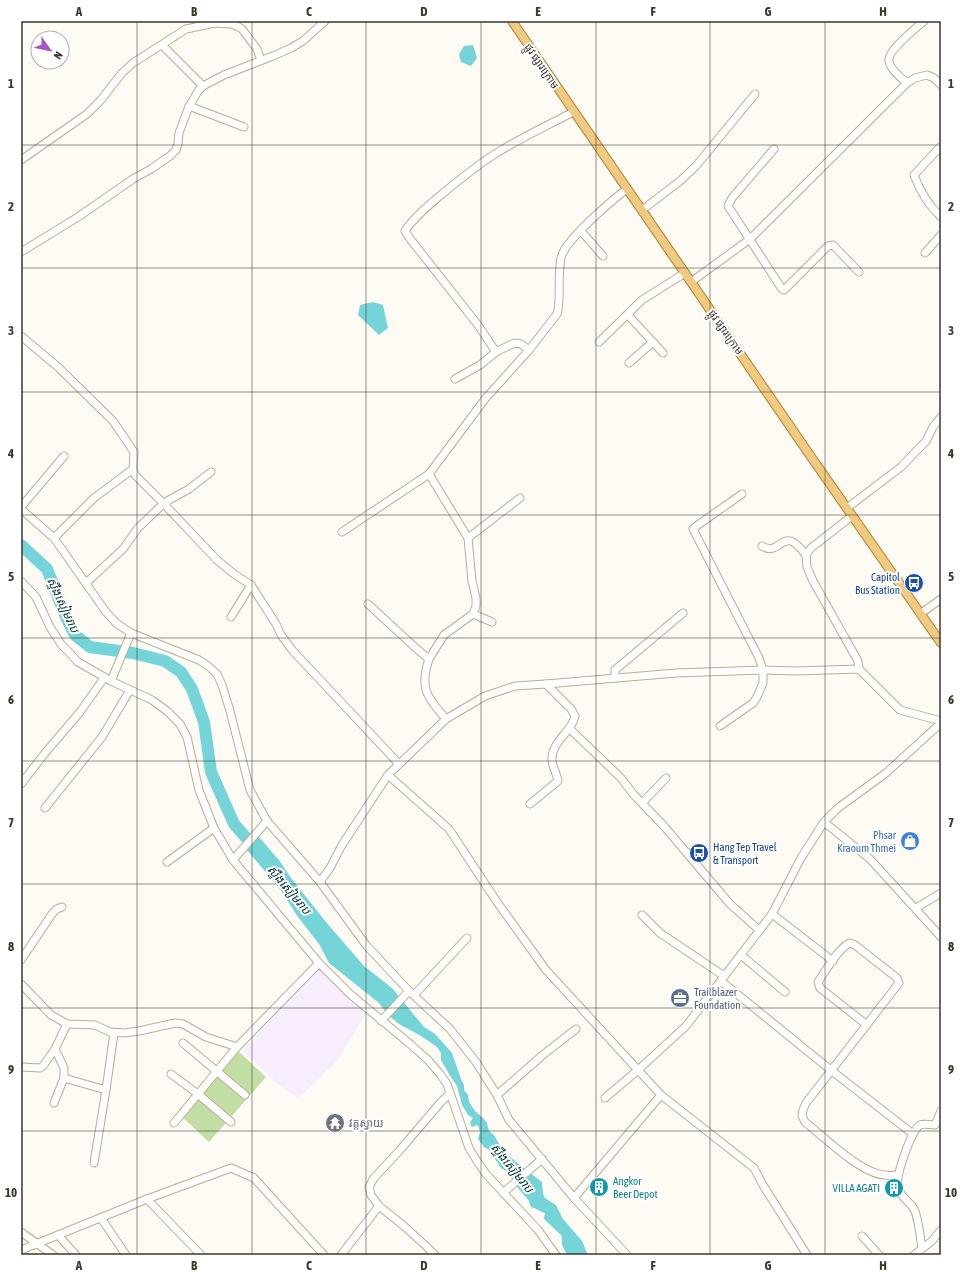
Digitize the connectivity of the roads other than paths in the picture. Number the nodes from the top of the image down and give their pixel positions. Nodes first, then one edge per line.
1 (325, 21) edge
2 (512, 21) edge
3 (924, 21) edge
4 (162, 45) junction
5 (261, 60) junction
6 (907, 83) junction
7 (941, 85) edge
8 (203, 86) junction
9 (755, 94) dead end
10 (189, 106) junction
11 (573, 112) junction
12 (244, 127) dead end
13 (941, 146) edge
14 (774, 149) dead end
15 (21, 160) edge
16 (627, 189) junction
17 (642, 210) junction
18 (941, 217) edge
19 (581, 231) junction
20 (941, 235) edge
21 (750, 239) junction
22 (21, 252) edge
23 (925, 253) dead end
24 (603, 256) dead end
25 (685, 272) junction
26 (859, 272) dead end
27 (691, 282) junction
28 (628, 315) junction
29 (21, 336) edge
30 (599, 342) dead end
31 (653, 342) junction
32 (529, 350) junction
33 (496, 352) junction
34 (663, 353) dead end
35 (629, 363) dead end
36 (455, 379) dead end
37 (941, 417) edge
38 (64, 456) dead end
39 (133, 469) junction
40 (211, 472) dead end
41 (429, 474) junction
42 (742, 494) dead end
43 (520, 498) dead end
44 (164, 504) junction
45 (21, 508) edge
46 (846, 508) junction
47 (852, 516) junction
48 (342, 532) dead end
49 (54, 538) junction
50 (468, 538) junction
51 (762, 546) dead end
52 (806, 554) junction
53 (86, 583) junction
54 (22, 584) edge
55 (251, 585) junction
56 (941, 599) edge
57 (368, 604) dead end
58 (683, 613) dead end
59 (473, 614) junction
60 (920, 614) junction
61 (231, 617) dead end
62 (492, 622) dead end
63 (131, 633) junction
64 (941, 643) edge
65 (429, 659) junction
66 (859, 668) junction
67 (763, 670) junction
68 (615, 678) junction
69 (108, 680) junction
70 (546, 684) junction
71 (130, 690) junction
72 (446, 719) junction
73 (941, 722) edge
74 (720, 726) dead end
75 (570, 729) junction
76 (399, 764) junction
77 (388, 775) junction
78 (666, 778) dead end
79 (21, 784) edge
80 (642, 803) junction
81 (530, 804) dead end
82 (45, 808) dead end
83 (267, 821) junction
84 (824, 822) junction
85 (214, 828) junction
86 (235, 858) junction
87 (167, 862) dead end
88 (320, 882) junction
89 (941, 892) edge
90 (62, 907) dead end
91 (916, 908) junction
92 (772, 914) junction
93 (642, 915) dead end
94 (759, 930) junction
95 (941, 936) edge
96 (467, 938) dead end
97 (741, 954) junction
98 (21, 960) edge
99 (833, 961) junction
100 (319, 963) junction
101 (722, 979) junction
102 (21, 984) edge
103 (785, 992) dead end
104 (412, 993) junction
105 (383, 1019) junction
106 (67, 1024) junction
107 (867, 1025) junction
108 (576, 1029) dead end
109 (114, 1033) junction
110 (183, 1043) dead end
111 (237, 1047) junction
112 (55, 1049) junction
113 (21, 1067) edge
114 (638, 1070) junction
115 (216, 1071) junction
116 (832, 1071) junction
117 (171, 1074) dead end
118 (64, 1078) junction
119 (106, 1090) junction
120 (450, 1093) junction
121 (198, 1094) junction
122 (245, 1095) dead end
123 (497, 1095) junction
124 (662, 1095) junction
125 (605, 1098) dead end
126 (54, 1103) dead end
127 (941, 1111) edge
128 (232, 1122) dead end
129 (174, 1123) dead end
130 (913, 1134) junction
131 (542, 1159) junction
132 (94, 1163) dead end
133 (898, 1174) junction
134 (506, 1191) junction
135 (574, 1198) junction
136 (147, 1199) junction
137 (379, 1206) junction
138 (101, 1218) junction
139 (941, 1230) edge
140 (21, 1232) edge
141 (58, 1235) junction
142 (862, 1236) dead end
143 (37, 1244) junction
144 (922, 1248) junction
145 (21, 1250) edge
146 (53, 1255) edge
147 (76, 1255) edge
148 (126, 1255) edge
149 (201, 1255) edge
150 (324, 1255) edge
151 (341, 1255) edge
152 (435, 1255) edge
153 (556, 1255) edge
154 (627, 1255) edge
155 (807, 1255) edge
156 (879, 1255) edge
157 (914, 1255) edge

1 - 5 street
2 - 11 main road, ផ្លូវ ផ្សារក្រោម
3 - 6 street
4 - 5 street
4 - 8 street
4 - 15 street
5 - 8 street
6 - 7 street
6 - 21 street
8 - 10 street
9 - 17 street
10 - 12 street
10 - 22 street
11 - 16 main road, ផ្លូវ ផ្សារក្រោម
11 - 33 street
13 - 18 street
14 - 21 street
16 - 17 main road, ផ្លូវ ផ្សារក្រោម
16 - 19 street
17 - 25 main road, ផ្លូវ ផ្សារក្រោម
19 - 24 street
19 - 32 street
20 - 23 street
21 - 26 street
21 - 27 street
25 - 27 main road, ផ្លូវ ផ្សារក្រោម
25 - 28 street
27 - 46 main road, ផ្លូវ ផ្សារក្រោម
28 - 30 street
28 - 31 street
29 - 39 street
31 - 34 street
31 - 35 street
32 - 33 street
32 - 41 street
33 - 36 street
37 - 46 street
38 - 45 street
39 - 44 street
39 - 49 street
40 - 44 street
41 - 48 street
41 - 50 street
42 - 67 street
43 - 50 street
44 - 53 street
44 - 55 street
45 - 49 street
46 - 47 main road, ផ្លូវ ផ្សារក្រោម
47 - 52 street
47 - 60 main road, ផ្លូវ ផ្សារក្រោម
49 - 53 street
50 - 59 street
51 - 52 street
52 - 66 street
53 - 63 street
54 - 69 street
55 - 61 street
55 - 76 street
56 - 60 street
57 - 65 street
58 - 68 street
59 - 62 street
59 - 65 street
60 - 64 main road, ផ្លូវ ផ្សារក្រោម
63 - 69 street
63 - 83 street
65 - 72 street
66 - 67 street
66 - 73 street
67 - 68 street
67 - 74 street
68 - 70 street
69 - 71 street
69 - 79 street
70 - 72 street
70 - 75 street
71 - 82 street
71 - 85 street
72 - 76 street
73 - 84 street
75 - 80 street
75 - 81 street
76 - 77 street
77 - 88 street
77 - 114 street
78 - 80 street
80 - 94 street
83 - 86 street
83 - 88 street
84 - 91 street
84 - 92 street
85 - 86 street
85 - 87 street
86 - 100 street
88 - 104 street
89 - 91 street
90 - 98 street
91 - 95 street
92 - 94 street
92 - 99 street
93 - 101 street
94 - 97 street
96 - 104 street
97 - 101 street
97 - 103 street
99 - 107 street
99 - 107 street
100 - 105 street
100 - 111 street
101 - 114 street
101 - 116 street
102 - 106 street
104 - 105 street
104 - 123 street
105 - 120 street
106 - 109 street
106 - 112 street
107 - 116 street
108 - 123 street
109 - 111 street
109 - 119 street
110 - 115 street
111 - 115 street
112 - 113 street
112 - 118 street
114 - 124 street
114 - 125 street
115 - 121 street
115 - 122 street
116 - 130 street
116 - 133 street
117 - 121 street
118 - 119 street
118 - 126 street
119 - 132 street
120 - 134 street
120 - 137 street
121 - 128 street
121 - 129 street
123 - 131 street
124 - 135 street
124 - 155 street
127 - 130 street
130 - 133 street
131 - 134 street
131 - 135 street
133 - 144 street
134 - 153 street
135 - 154 street
136 - 138 street
136 - 149 street
136 - 150 street
137 - 151 street
137 - 152 street
138 - 141 street
138 - 148 street
139 - 144 street
140 - 143 street
141 - 143 street
141 - 147 street
142 - 156 street
143 - 145 street
143 - 146 street
144 - 157 street

